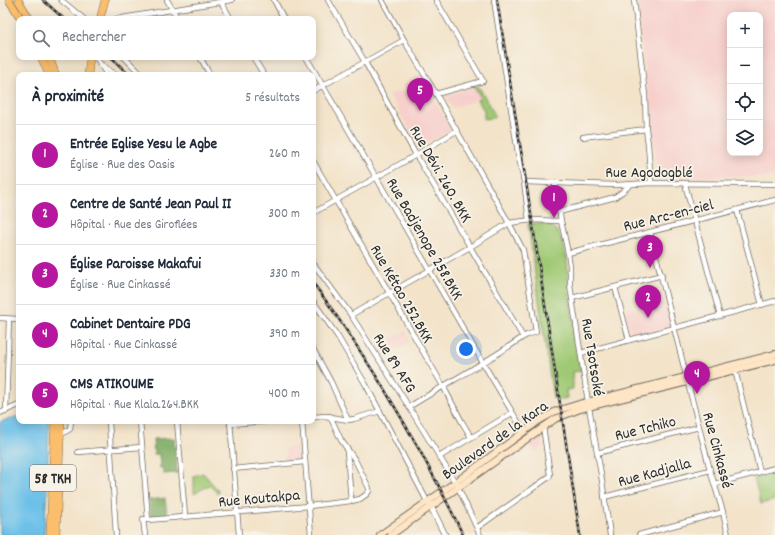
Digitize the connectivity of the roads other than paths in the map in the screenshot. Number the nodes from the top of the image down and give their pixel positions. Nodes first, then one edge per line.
1 (9, 0) edge
2 (18, 0) edge
3 (61, 0) edge
4 (105, 0) edge
5 (167, 0) edge
6 (232, 0) edge
7 (274, 0) edge
8 (328, 0) edge
9 (382, 0) edge
10 (436, 0) edge
11 (494, 0) edge
12 (634, 0) edge
13 (221, 2) junction
14 (173, 10) junction
15 (19, 16) edge
16 (28, 16) edge
17 (80, 16) edge
18 (101, 16) edge
19 (135, 16) edge
20 (176, 16) edge
21 (229, 16) edge
22 (282, 16) edge
23 (404, 40) junction
24 (42, 60) edge
25 (50, 60) edge
26 (90, 60) edge
27 (98, 60) edge
28 (127, 60) edge
29 (202, 60) edge
30 (255, 60) edge
31 (308, 60) edge
32 (365, 62) junction
33 (100, 63) junction
34 (89, 66) junction
35 (48, 72) edge
36 (55, 72) edge
37 (84, 72) edge
38 (88, 72) edge
39 (104, 72) edge
40 (111, 72) edge
41 (139, 72) edge
42 (208, 72) edge
43 (262, 72) edge
44 (315, 72) edge
45 (316, 73) edge
46 (323, 85) junction
47 (316, 89) edge
48 (436, 94) junction
49 (646, 129) junction
50 (456, 131) junction
51 (583, 137) dead end
52 (416, 155) junction
53 (316, 166) edge
54 (376, 177) junction
55 (524, 182) junction
56 (555, 183) junction
57 (651, 183) junction
58 (630, 184) junction
59 (685, 184) junction
60 (775, 184) edge
61 (335, 200) junction
62 (775, 200) edge
63 (737, 210) junction
64 (316, 211) edge
65 (559, 212) junction
66 (525, 220) junction
67 (560, 221) junction
68 (695, 221) junction
69 (509, 223) junction
70 (650, 232) junction
71 (470, 247) junction
72 (568, 253) junction
73 (316, 267) edge
74 (430, 270) junction
75 (662, 275) junction
76 (615, 287) junction
77 (389, 293) junction
78 (572, 298) junction
79 (775, 301) edge
80 (316, 305) edge
81 (762, 305) junction
82 (351, 315) junction
83 (720, 316) junction
84 (0, 318) edge
85 (8, 319) junction
86 (16, 320) edge
87 (675, 328) junction
88 (523, 337) junction
89 (629, 340) junction
90 (581, 353) junction
91 (316, 354) edge
92 (775, 354) edge
93 (775, 360) edge
94 (482, 363) junction
95 (735, 370) junction
96 (687, 377) junction
97 (443, 386) junction
98 (588, 404) junction
99 (16, 406) edge
100 (409, 407) junction
101 (6, 411) junction
102 (380, 412) junction
103 (0, 413) edge
104 (512, 413) junction
105 (555, 415) junction
106 (330, 416) junction
107 (316, 417) edge
108 (348, 420) junction
109 (55, 424) edge
110 (61, 424) edge
111 (71, 424) edge
112 (109, 424) edge
113 (140, 424) edge
114 (177, 424) edge
115 (230, 424) edge
116 (302, 424) edge
117 (543, 426) junction
118 (699, 427) junction
119 (523, 431) junction
120 (60, 435) junction
121 (471, 437) junction
122 (142, 447) junction
123 (347, 449) junction
124 (111, 450) junction
125 (78, 452) dead end
126 (597, 453) junction
127 (439, 457) junction
128 (305, 462) junction
129 (775, 468) edge
130 (234, 469) junction
131 (710, 470) junction
132 (760, 472) junction
133 (455, 482) junction
134 (714, 484) junction
135 (604, 497) junction
136 (351, 501) junction
137 (429, 504) junction
138 (309, 506) junction
139 (237, 512) junction
140 (723, 512) junction
141 (185, 516) junction
142 (148, 520) junction
143 (478, 527) junction
144 (50, 535) edge
145 (56, 535) edge
146 (116, 535) edge
147 (144, 535) edge
148 (238, 535) edge
149 (311, 535) edge
150 (380, 535) edge
151 (391, 535) edge
152 (445, 535) edge
153 (480, 535) edge
154 (610, 535) edge
155 (639, 535) edge
156 (728, 535) edge

1 - 15 main road
2 - 16 main road
3 - 17 street
4 - 18 main road
5 - 14 street
6 - 13 street
7 - 22 street
8 - 32 street, Rue Dévi. 260. BKK
9 - 23 street
10 - 48 street
11 - 55 street
12 - 49 street
13 - 14 street
13 - 21 street
14 - 19 street
14 - 20 street
23 - 32 street
23 - 48 street
24 - 35 main road
25 - 36 main road
26 - 34 main road
27 - 33 street
28 - 41 street
29 - 42 street
30 - 43 street
31 - 44 street, Rue Badjenope 258.BKK
32 - 46 street
32 - 52 street, Rue Dévi. 260. BKK
33 - 39 street
33 - 40 street
34 - 37 main road
34 - 38 main road
45 - 46 street, Rue Badjenope 258.BKK
46 - 47 street
46 - 54 street, Rue Badjenope 258.BKK
48 - 50 street
49 - 51 street
49 - 57 street
50 - 52 street
50 - 69 street
52 - 54 street
52 - 71 street, Rue Dévi. 260. BKK
53 - 61 street, Rue Kétao 252.BKK
54 - 61 street
54 - 74 street, Rue Badjenope 258.BKK
55 - 56 street, Rue Agodogblé
55 - 66 street
56 - 58 street, Rue Agodogblé
56 - 65 street, Rue Tsotsoké
57 - 58 street, Rue Agodogblé
57 - 59 street, Rue Agodogblé
58 - 65 street
59 - 60 street, Rue Agodogblé
59 - 68 street
61 - 64 street
61 - 77 street, Rue Kétao 252.BKK
62 - 63 street, Rue Arc-en-ciel
63 - 68 street, Rue Arc-en-ciel
63 - 81 street
65 - 67 street, Rue Tsotsoké
66 - 67 street
66 - 69 street
67 - 72 street, Rue Tsotsoké
68 - 70 street, Rue Arc-en-ciel
68 - 83 street
69 - 71 street
69 - 88 street
70 - 72 street, Rue Arc-en-ciel
70 - 75 street, Rue Cinkassé
71 - 74 street
71 - 88 street, Rue Dévi. 260. BKK
72 - 78 street, Rue Tsotsoké
73 - 82 street, Rue 89 AFG
74 - 77 street
74 - 94 street, Rue Badjenope 258.BKK
75 - 76 street
75 - 87 street, Rue Cinkassé
76 - 78 street
76 - 89 street
77 - 82 street
77 - 97 street, Rue Kétao 252.BKK
78 - 90 street, Rue Tsotsoké
79 - 81 street
80 - 102 street
81 - 83 street
82 - 100 street, Rue 89 AFG
83 - 87 street
84 - 85 street
85 - 86 street
85 - 101 street
87 - 89 street
87 - 96 street, Rue Cinkassé
88 - 94 street
89 - 90 street
90 - 98 street, Rue Tsotsoké
91 - 108 street
92 - 96 main road, Boulevard de la Kara
93 - 95 main road, Boulevard de la Kara
94 - 97 street
94 - 104 street, Rue Badjenope 258.BKK
95 - 96 main road, Boulevard de la Kara
95 - 132 street
96 - 98 main road, Boulevard de la Kara
96 - 118 street, Rue Cinkassé
97 - 100 street
97 - 121 street, Rue Kétao 252.BKK
98 - 105 main road, Boulevard de la Kara
98 - 126 street, Rue Tsotsoké
99 - 101 street
100 - 127 street, Rue 89 AFG
101 - 103 street
102 - 108 street
102 - 137 street
104 - 119 street, Rue Badjenope 258.BKK
104 - 121 street
105 - 117 main road, Boulevard de la Kara
105 - 119 main road, Boulevard de la Kara
106 - 107 street
106 - 108 street
106 - 123 street
109 - 144 main road, 58 TKH
110 - 120 main road, 58 TKH
111 - 120 street
112 - 124 street
113 - 122 street
114 - 141 street
115 - 130 street
116 - 128 street
117 - 133 main road, Boulevard de la Kara
117 - 143 street
118 - 126 street, Rue Tchiko
118 - 131 street, Rue Cinkassé
119 - 133 main road, Boulevard de la Kara
120 - 145 main road, 58 TKH
121 - 127 street
122 - 124 street
122 - 142 street
123 - 136 street
123 - 136 street, Rue Koutakpa
124 - 125 street
124 - 146 street
126 - 135 street, Rue Tsotsoké
127 - 133 street, Rue 89 AFG
128 - 130 street
128 - 138 street
129 - 132 street
130 - 139 street
131 - 134 street, Rue Cinkassé
131 - 135 street, Rue Kadjalla
132 - 134 street
133 - 137 main road, Boulevard de la Kara
133 - 143 street, Rue 89 AFG
134 - 140 street, Rue Cinkassé
135 - 154 street, Rue Tsotsoké
136 - 138 street, Rue Koutakpa
137 - 150 main road, Boulevard de la Kara
137 - 151 main road, Boulevard de la Kara
137 - 152 street
138 - 139 street, Rue Koutakpa
138 - 149 street
139 - 141 street, Rue Koutakpa
139 - 148 street
140 - 155 street
140 - 156 street, Rue Cinkassé
141 - 142 street, Rue Koutakpa
142 - 147 street
143 - 153 street, Rue 89 AFG

